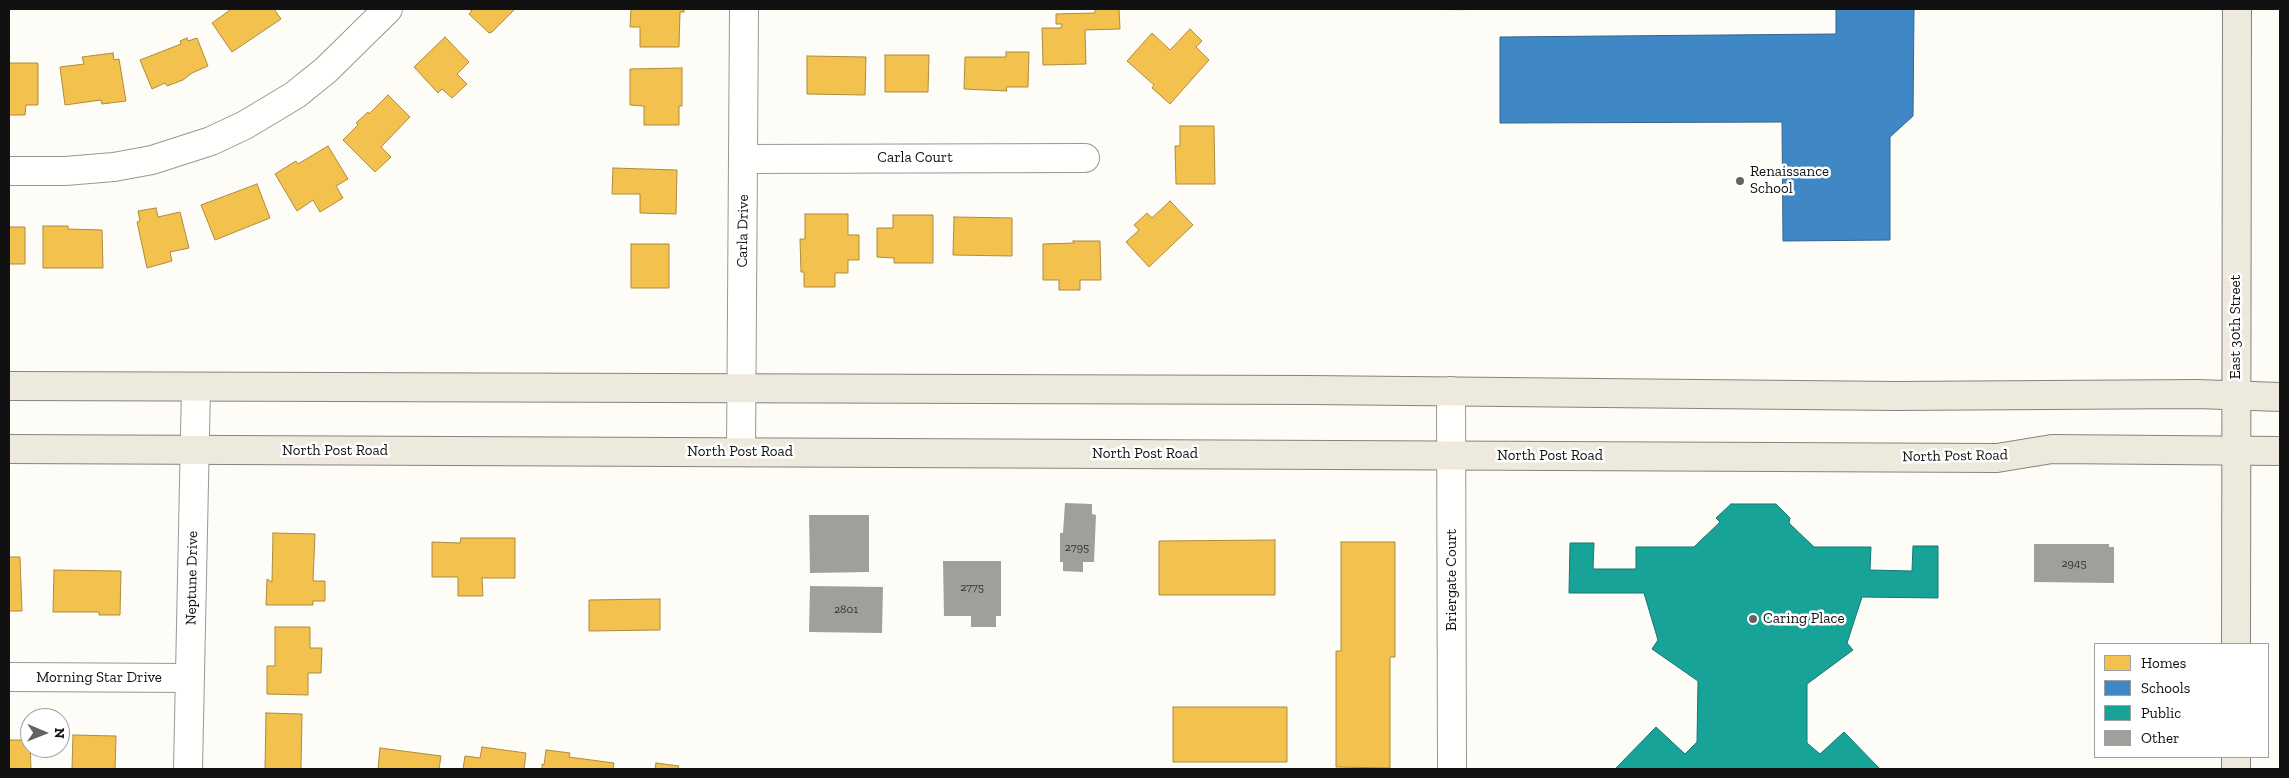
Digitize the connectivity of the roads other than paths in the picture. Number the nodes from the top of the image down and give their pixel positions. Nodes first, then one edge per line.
1 (388, 9) edge
2 (744, 9) edge
3 (2237, 9) edge
4 (1085, 158) dead end
5 (744, 159) junction
6 (9, 171) edge
7 (9, 386) edge
8 (196, 387) junction
9 (742, 388) junction
10 (1451, 392) junction
11 (2236, 396) junction
12 (2280, 397) edge
13 (9, 449) edge
14 (195, 450) junction
15 (2236, 450) junction
16 (2280, 450) edge
17 (741, 452) junction
18 (1452, 456) junction
19 (2236, 643) edge
20 (9, 677) edge
21 (190, 678) junction
22 (188, 769) edge
23 (1452, 769) edge

1 - 6 street
2 - 5 street, Carla Drive
3 - 11 main road, East 30th Street
4 - 5 street, Carla Court
5 - 9 street, Carla Drive
7 - 8 main road
8 - 9 main road
8 - 14 street, Neptune Drive
9 - 10 main road
9 - 17 street, Carla Drive
10 - 11 main road
10 - 18 street, Briergate Court
11 - 12 main road
11 - 15 main road, East 30th Street
13 - 14 main road, North Post Road
14 - 17 main road, North Post Road
14 - 21 street, Neptune Drive
15 - 16 main road, North Post Road
15 - 18 main road, North Post Road
15 - 19 main road, East 30th Street
17 - 18 main road, North Post Road
18 - 23 street, Briergate Court
20 - 21 street, Morning Star Drive
21 - 22 street, Neptune Drive

